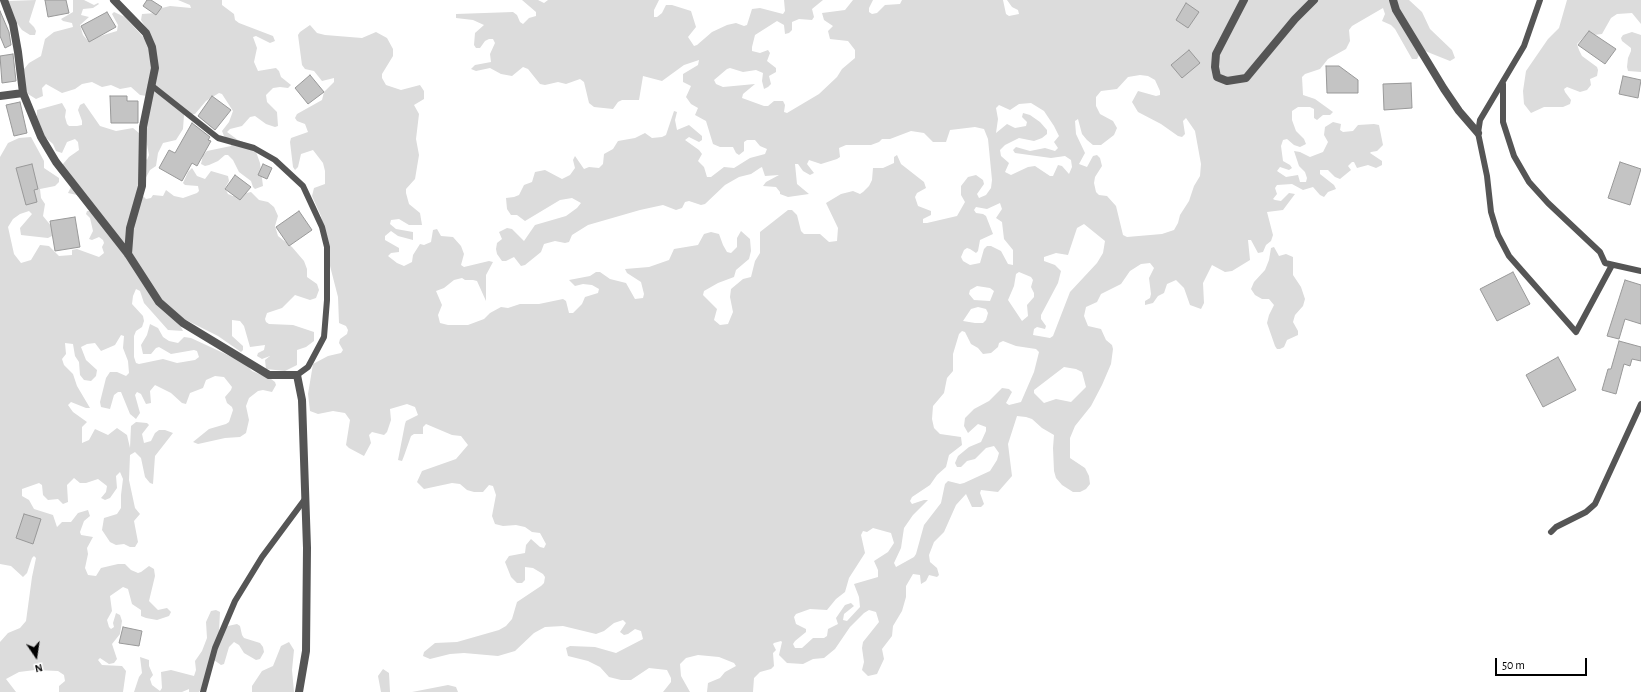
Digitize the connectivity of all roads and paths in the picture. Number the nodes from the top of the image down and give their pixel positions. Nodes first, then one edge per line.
1 (4, 0) edge
2 (114, 0) edge
3 (1244, 0) edge
4 (1314, 0) edge
5 (1393, 0) edge
6 (1540, 0) edge
7 (1503, 84) junction
8 (151, 85) junction
9 (23, 93) junction
10 (0, 96) edge
11 (1478, 133) junction
12 (128, 254) junction
13 (1612, 265) junction
14 (1641, 271) edge
15 (297, 375) junction
16 (1641, 404) edge
17 (305, 498) junction
18 (1551, 532) dead end
19 (203, 692) edge
20 (299, 692) edge

1 - 9 street
2 - 8 street
3 - 4 street
5 - 11 street
6 - 7 lane
7 - 11 lane
7 - 13 lane
8 - 12 street
8 - 15 lane
9 - 10 street
9 - 12 street
11 - 13 lane
12 - 15 street
13 - 14 lane
15 - 17 street
16 - 18 lane
17 - 19 lane
17 - 20 street

